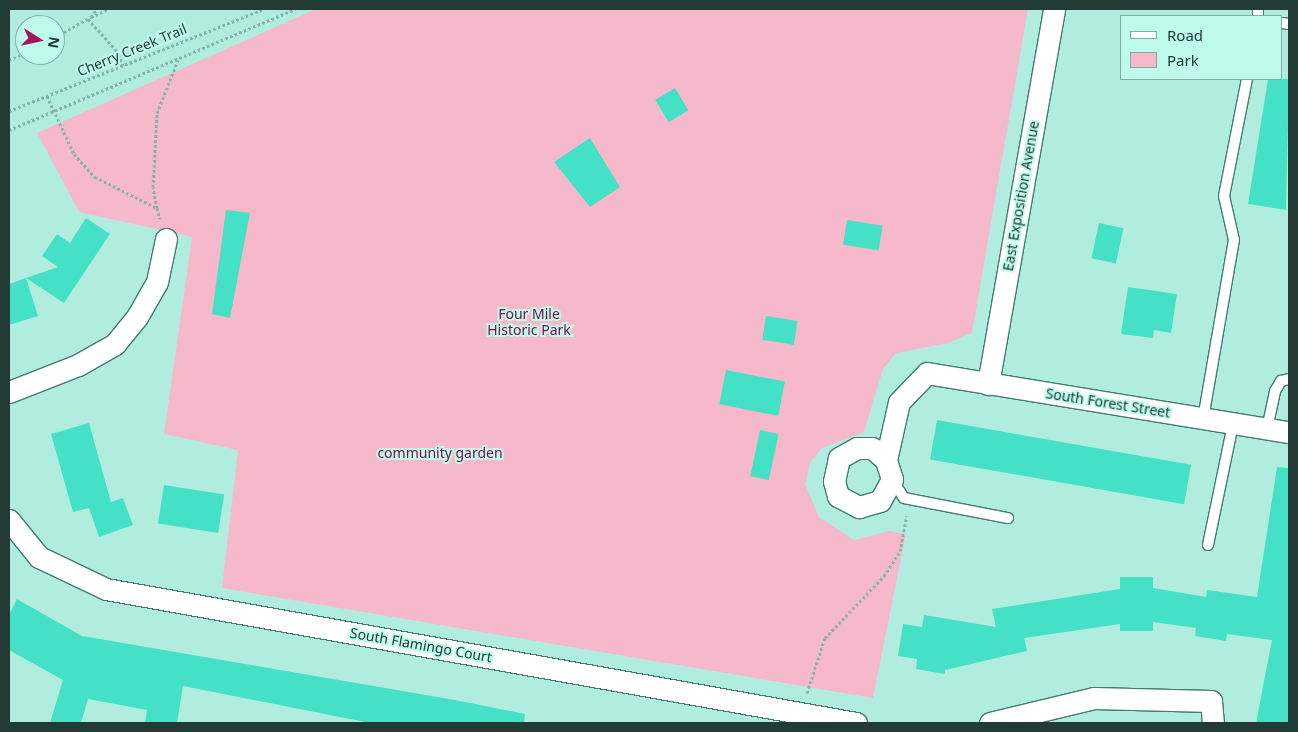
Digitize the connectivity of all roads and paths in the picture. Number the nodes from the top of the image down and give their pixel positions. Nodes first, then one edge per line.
1 (97, 9) edge
2 (109, 9) edge
3 (264, 9) edge
4 (296, 9) edge
5 (1054, 9) edge
6 (89, 18) junction
7 (65, 31) edge
8 (178, 60) junction
9 (124, 66) junction
10 (1247, 80) edge
11 (47, 96) junction
12 (9, 111) edge
13 (54, 113) junction
14 (9, 130) edge
15 (157, 208) junction
16 (166, 239) joint
17 (1289, 379) edge
18 (988, 384) junction
19 (9, 392) edge
20 (1203, 419) junction
21 (1233, 424) junction
22 (1267, 429) junction
23 (1289, 432) edge
24 (889, 470) joint
25 (904, 498) junction
26 (1008, 518) dead end
27 (9, 520) edge
28 (1208, 545) dead end
29 (803, 714) junction
30 (849, 723) edge
31 (990, 723) edge
32 (1213, 723) edge

1 - 6 path
2 - 6 path
3 - 9 path, Cherry Creek Trail
4 - 8 path
5 - 18 street, East Exposition Avenue
6 - 7 path
6 - 9 path
8 - 13 path
8 - 15 path
9 - 11 path, Cherry Creek Trail
10 - 20 lane
11 - 12 path, Cherry Creek Trail
11 - 13 path
13 - 14 path
13 - 15 path
15 - 16 path
16 - 19 street
17 - 22 lane
18 - 20 street, South Forest Street
18 - 24 street, South Forest Street
20 - 21 street, South Forest Street
21 - 22 street, South Forest Street
21 - 28 lane
22 - 23 street, South Forest Street
24 - 25 lane
25 - 26 lane
25 - 29 path
27 - 29 street, South Flamingo Court
29 - 30 street, South Flamingo Court
31 - 32 street

